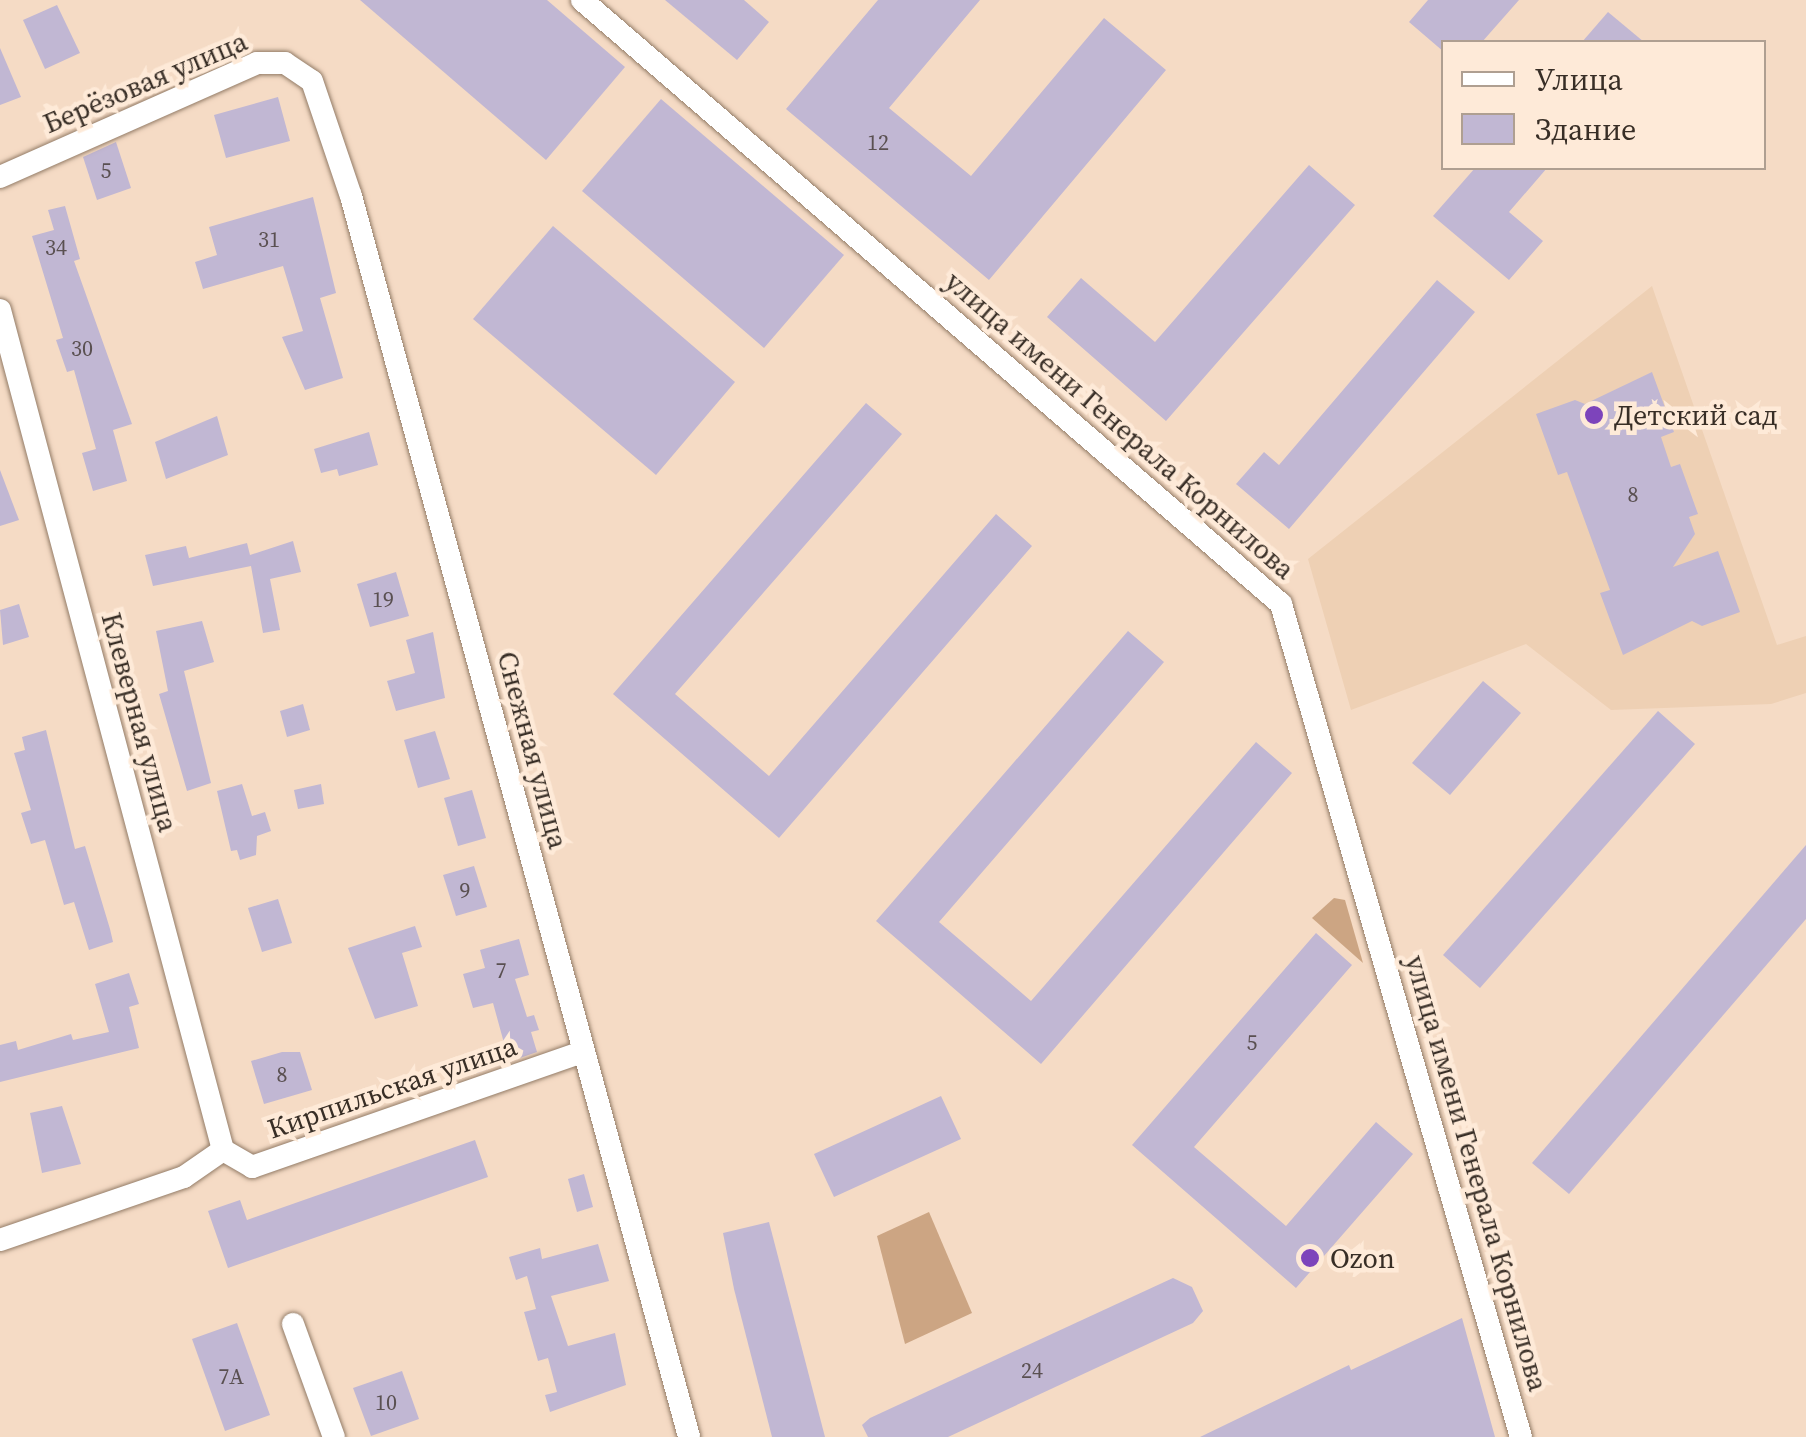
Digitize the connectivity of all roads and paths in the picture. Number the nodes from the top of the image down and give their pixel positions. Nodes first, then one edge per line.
1 (582, 0) edge
2 (312, 81) joint
3 (0, 177) edge
4 (0, 310) edge
5 (584, 1052) junction
6 (222, 1150) junction
7 (0, 1240) edge
8 (293, 1324) dead end
9 (334, 1437) edge
10 (689, 1437) edge
11 (1521, 1437) edge

1 - 11 street, улица имени Генерала Корнилова
2 - 3 street, Берёзовая улица
2 - 5 street, Снежная улица
4 - 6 street, Клеверная улица
5 - 6 street, Кирпильская улица
5 - 10 street, Снежная улица
6 - 7 street
8 - 9 street

